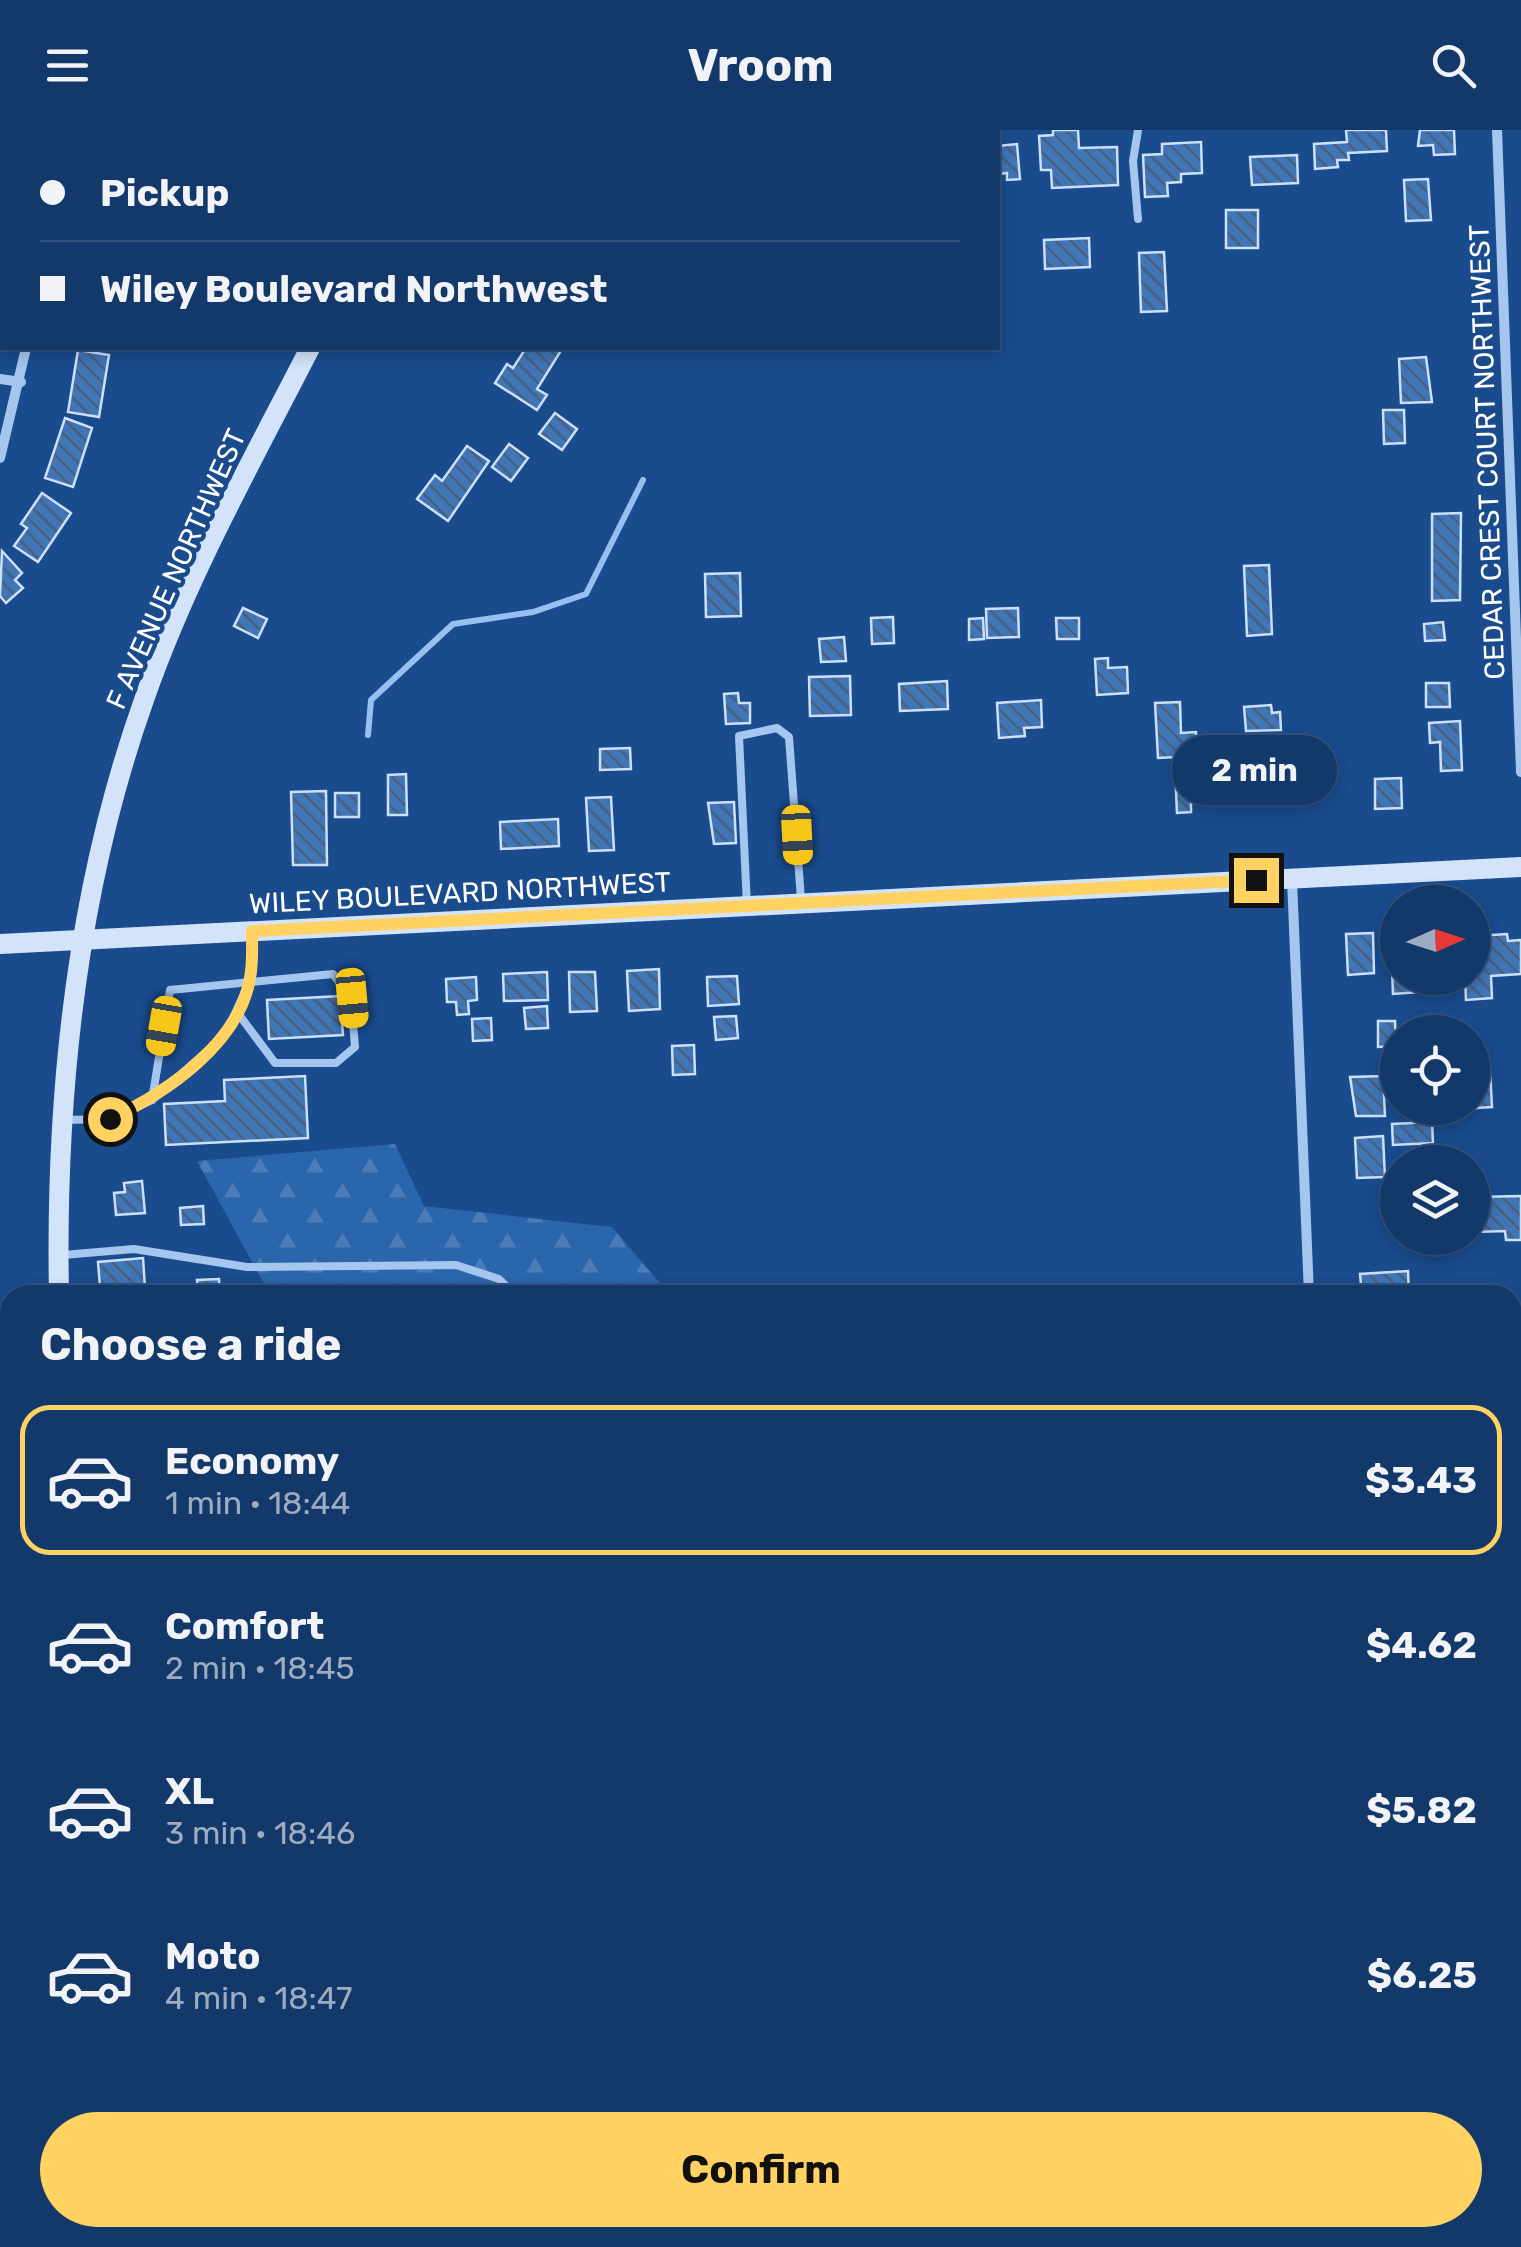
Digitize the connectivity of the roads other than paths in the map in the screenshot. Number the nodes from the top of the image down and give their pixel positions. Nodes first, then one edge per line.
1 (1138, 130) edge
2 (1498, 130) edge
3 (1138, 219) dead end
4 (26, 350) edge
5 (309, 350) edge
6 (0, 379) edge
7 (21, 382) junction
8 (0, 458) edge
9 (1521, 772) edge
10 (1521, 867) edge
11 (1292, 878) junction
12 (801, 904) junction
13 (747, 906) junction
14 (252, 931) junction
15 (82, 940) junction
16 (0, 944) edge
17 (250, 981) junction
18 (237, 1012) junction
19 (152, 1100) junction
20 (63, 1120) junction
21 (58, 1255) junction
22 (60, 1285) edge
23 (505, 1285) edge
24 (1309, 1285) edge

1 - 3 lane
2 - 9 street, CEDAR CREST COURT NORTHWEST
4 - 7 street
5 - 15 street, F AVENUE NORTHWEST
6 - 7 street
7 - 8 street
10 - 11 street, WILEY BOULEVARD NORTHWEST
11 - 12 street, WILEY BOULEVARD NORTHWEST
11 - 24 street
12 - 13 street, WILEY BOULEVARD NORTHWEST
12 - 13 lane
13 - 14 street, WILEY BOULEVARD NORTHWEST
14 - 15 street, WILEY BOULEVARD NORTHWEST
14 - 17 lane
15 - 16 street, WILEY BOULEVARD NORTHWEST
15 - 20 street, F AVENUE NORTHWEST
17 - 18 lane
17 - 18 lane
17 - 19 lane
18 - 19 lane
19 - 20 lane
20 - 21 street, F AVENUE NORTHWEST
21 - 22 street, F AVENUE NORTHWEST
21 - 23 lane

